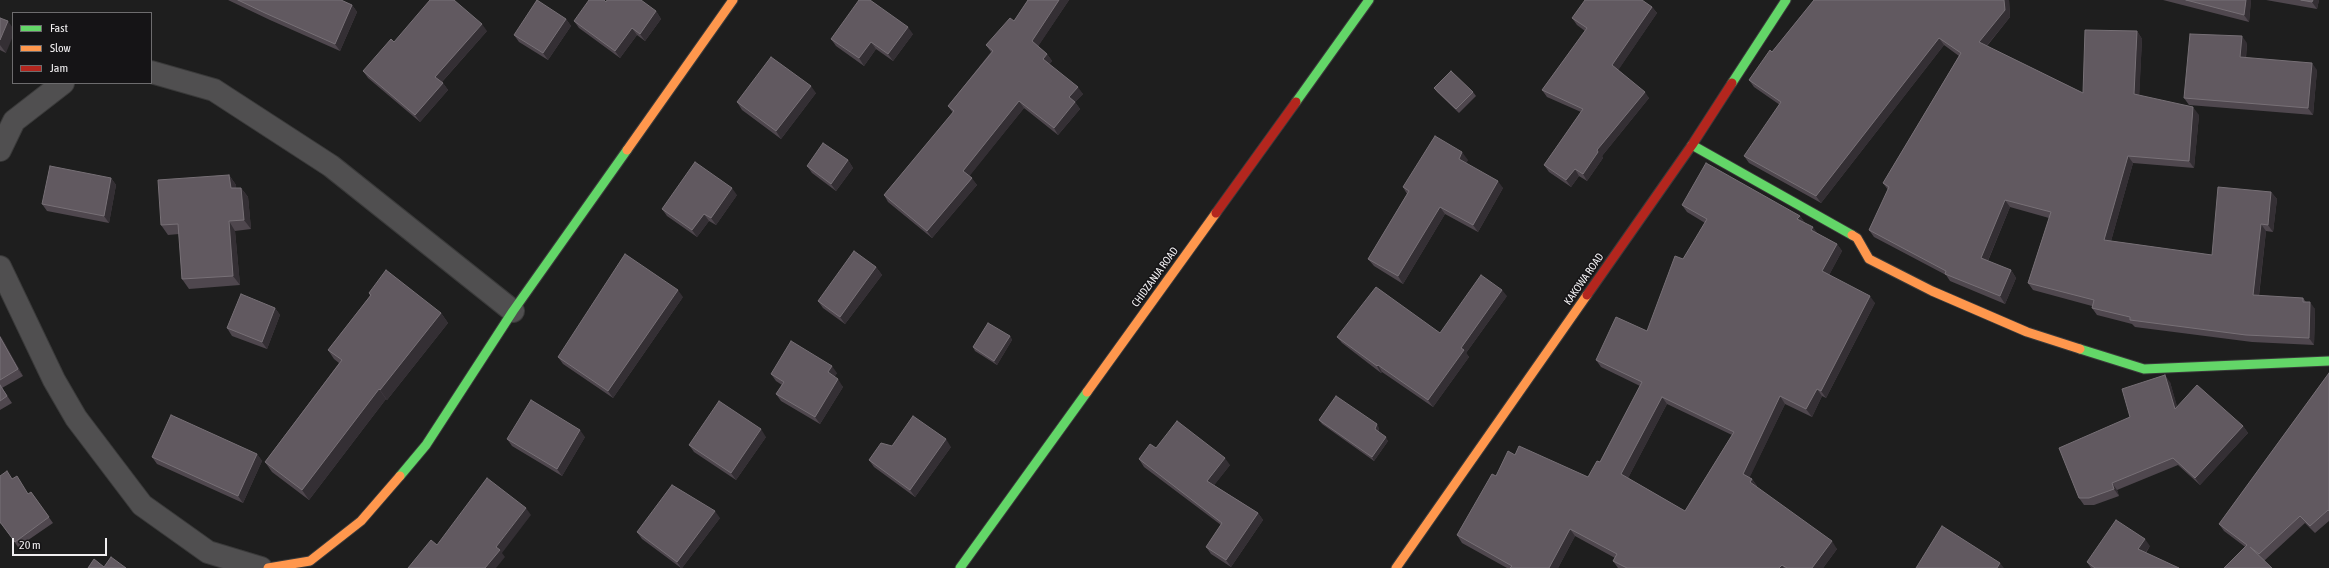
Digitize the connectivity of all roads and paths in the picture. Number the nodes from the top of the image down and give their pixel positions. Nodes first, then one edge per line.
1 (733, 0) edge
2 (1369, 0) edge
3 (1786, 0) edge
4 (152, 72) edge
5 (62, 84) edge
6 (1692, 145) junction
7 (0, 150) edge
8 (0, 267) edge
9 (513, 311) junction
10 (2329, 361) edge
11 (261, 568) edge
12 (268, 568) edge
13 (960, 568) edge
14 (1396, 568) edge

1 - 9 street
2 - 13 street, CHIDZANJA ROAD
3 - 6 street, KAKOWA ROAD
4 - 9 street
5 - 7 street
6 - 10 street
6 - 14 street, KAKOWA ROAD
8 - 11 street
9 - 12 street

